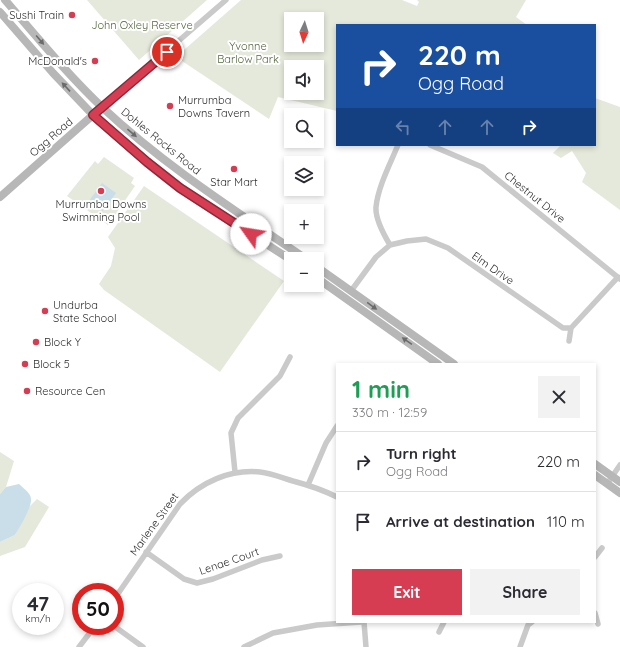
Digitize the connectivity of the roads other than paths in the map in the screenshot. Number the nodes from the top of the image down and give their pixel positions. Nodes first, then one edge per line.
1 (5, 0) edge
2 (226, 0) edge
3 (0, 12) edge
4 (102, 107) junction
5 (93, 115) junction
6 (398, 146) edge
7 (432, 146) edge
8 (0, 197) edge
9 (390, 245) junction
10 (296, 252) edge
11 (284, 255) edge
12 (324, 272) edge
13 (619, 278) edge
14 (324, 283) edge
15 (351, 291) junction
16 (571, 328) junction
17 (569, 341) dead end
18 (290, 357) dead end
19 (437, 363) edge
20 (453, 363) edge
21 (336, 428) edge
22 (596, 465) edge
23 (620, 465) edge
24 (235, 472) junction
25 (596, 476) edge
26 (613, 476) junction
27 (620, 482) edge
28 (607, 484) junction
29 (308, 486) junction
30 (620, 493) edge
31 (336, 497) edge
32 (602, 548) dead end
33 (146, 552) junction
34 (280, 556) dead end
35 (596, 556) edge
36 (124, 585) edge
37 (596, 617) edge
38 (339, 623) edge
39 (364, 623) edge
40 (444, 623) edge
41 (528, 623) edge
42 (598, 624) dead end
43 (439, 632) dead end
44 (124, 633) edge
45 (88, 635) edge
46 (79, 647) edge
47 (143, 647) edge
48 (244, 647) edge
49 (366, 647) edge
50 (520, 647) edge

1 -> 4 main road, Dohles Rocks Road
2 - 4 street, Ogg Road
5 -> 3 main road
4 - 5 main road, Ogg Road
4 -> 10 main road, Dohles Rocks Road
5 - 8 main road, Ogg Road
5 - 11 main road
6 - 9 street
7 - 13 street, Chestnut Drive
9 - 15 street, Elm Drive
9 - 16 street, Elm Drive
12 - 15 main road
13 - 16 street
19 -> 14 main road
15 -> 20 main road
16 - 17 street
18 - 24 street
21 - 29 street
22 - 26 main road
23 - 26 street
24 - 29 street, Marlene Street
24 - 33 street, Marlene Street
25 - 28 main road
26 - 27 main road
26 - 28 street
28 - 30 main road
29 - 31 street, Marlene Street
32 - 35 street
33 - 34 street, Lenae Court
33 - 36 street, Marlene Street
37 - 42 street
38 - 48 street
39 - 49 street
40 - 43 street
41 - 50 street
44 - 47 street
45 - 46 street

